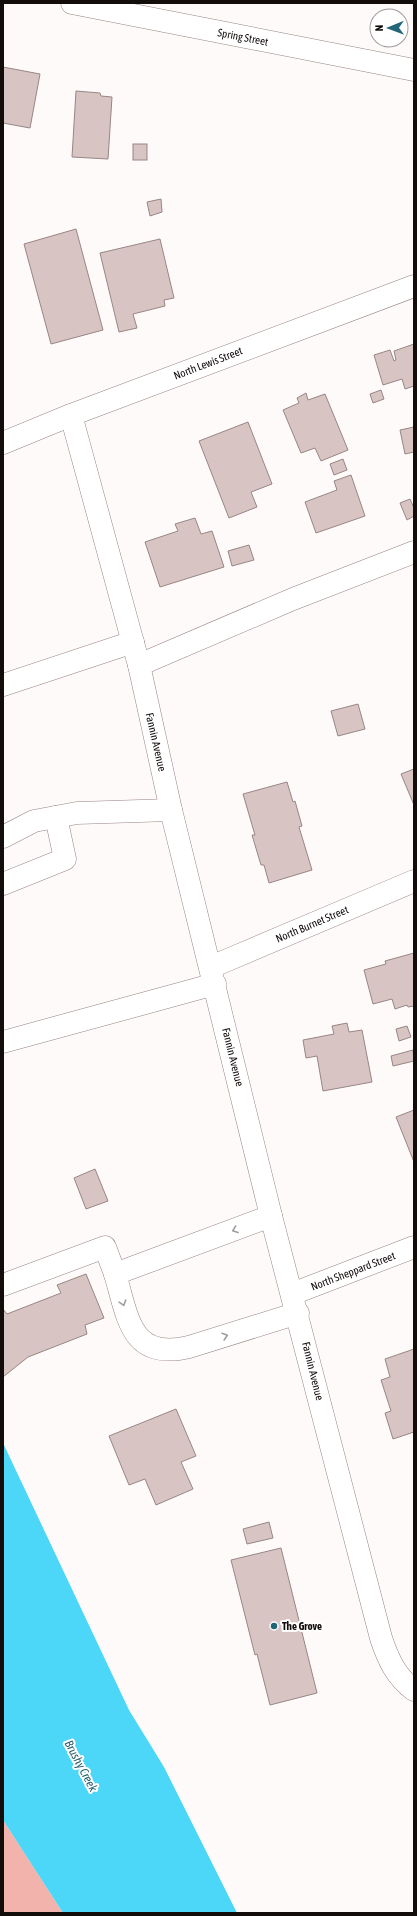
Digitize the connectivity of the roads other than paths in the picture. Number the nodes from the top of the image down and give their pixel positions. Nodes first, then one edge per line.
1 (72, 3) edge
2 (414, 70) edge
3 (414, 286) edge
4 (70, 415) junction
5 (3, 443) edge
6 (414, 552) edge
7 (132, 642) junction
8 (138, 665) junction
9 (3, 685) edge
10 (171, 810) junction
11 (56, 817) junction
12 (3, 837) edge
13 (414, 881) edge
14 (3, 884) edge
15 (213, 975) junction
16 (3, 1042) edge
17 (271, 1216) junction
18 (414, 1247) edge
19 (115, 1274) junction
20 (3, 1285) edge
21 (295, 1304) junction
22 (414, 1690) edge

1 - 2 street, Spring Street
3 - 4 street, North Lewis Street
4 - 5 street, North Lewis Street
4 - 7 street, Fannin Avenue
6 - 8 street
7 - 8 street, Fannin Avenue
7 - 9 street
8 - 10 street, Fannin Avenue
10 - 11 street
10 - 15 street, Fannin Avenue
11 - 12 street
11 - 14 street
13 - 15 street, North Burnet Street
15 - 16 street, North Burnet Street
15 - 17 street, Fannin Avenue
17 -> 19 street
17 - 21 street, Fannin Avenue
18 - 21 street, North Sheppard Street
19 - 20 street, North Sheppard Street
19 -> 21 street, North Sheppard Street
21 - 22 street, Fannin Avenue

